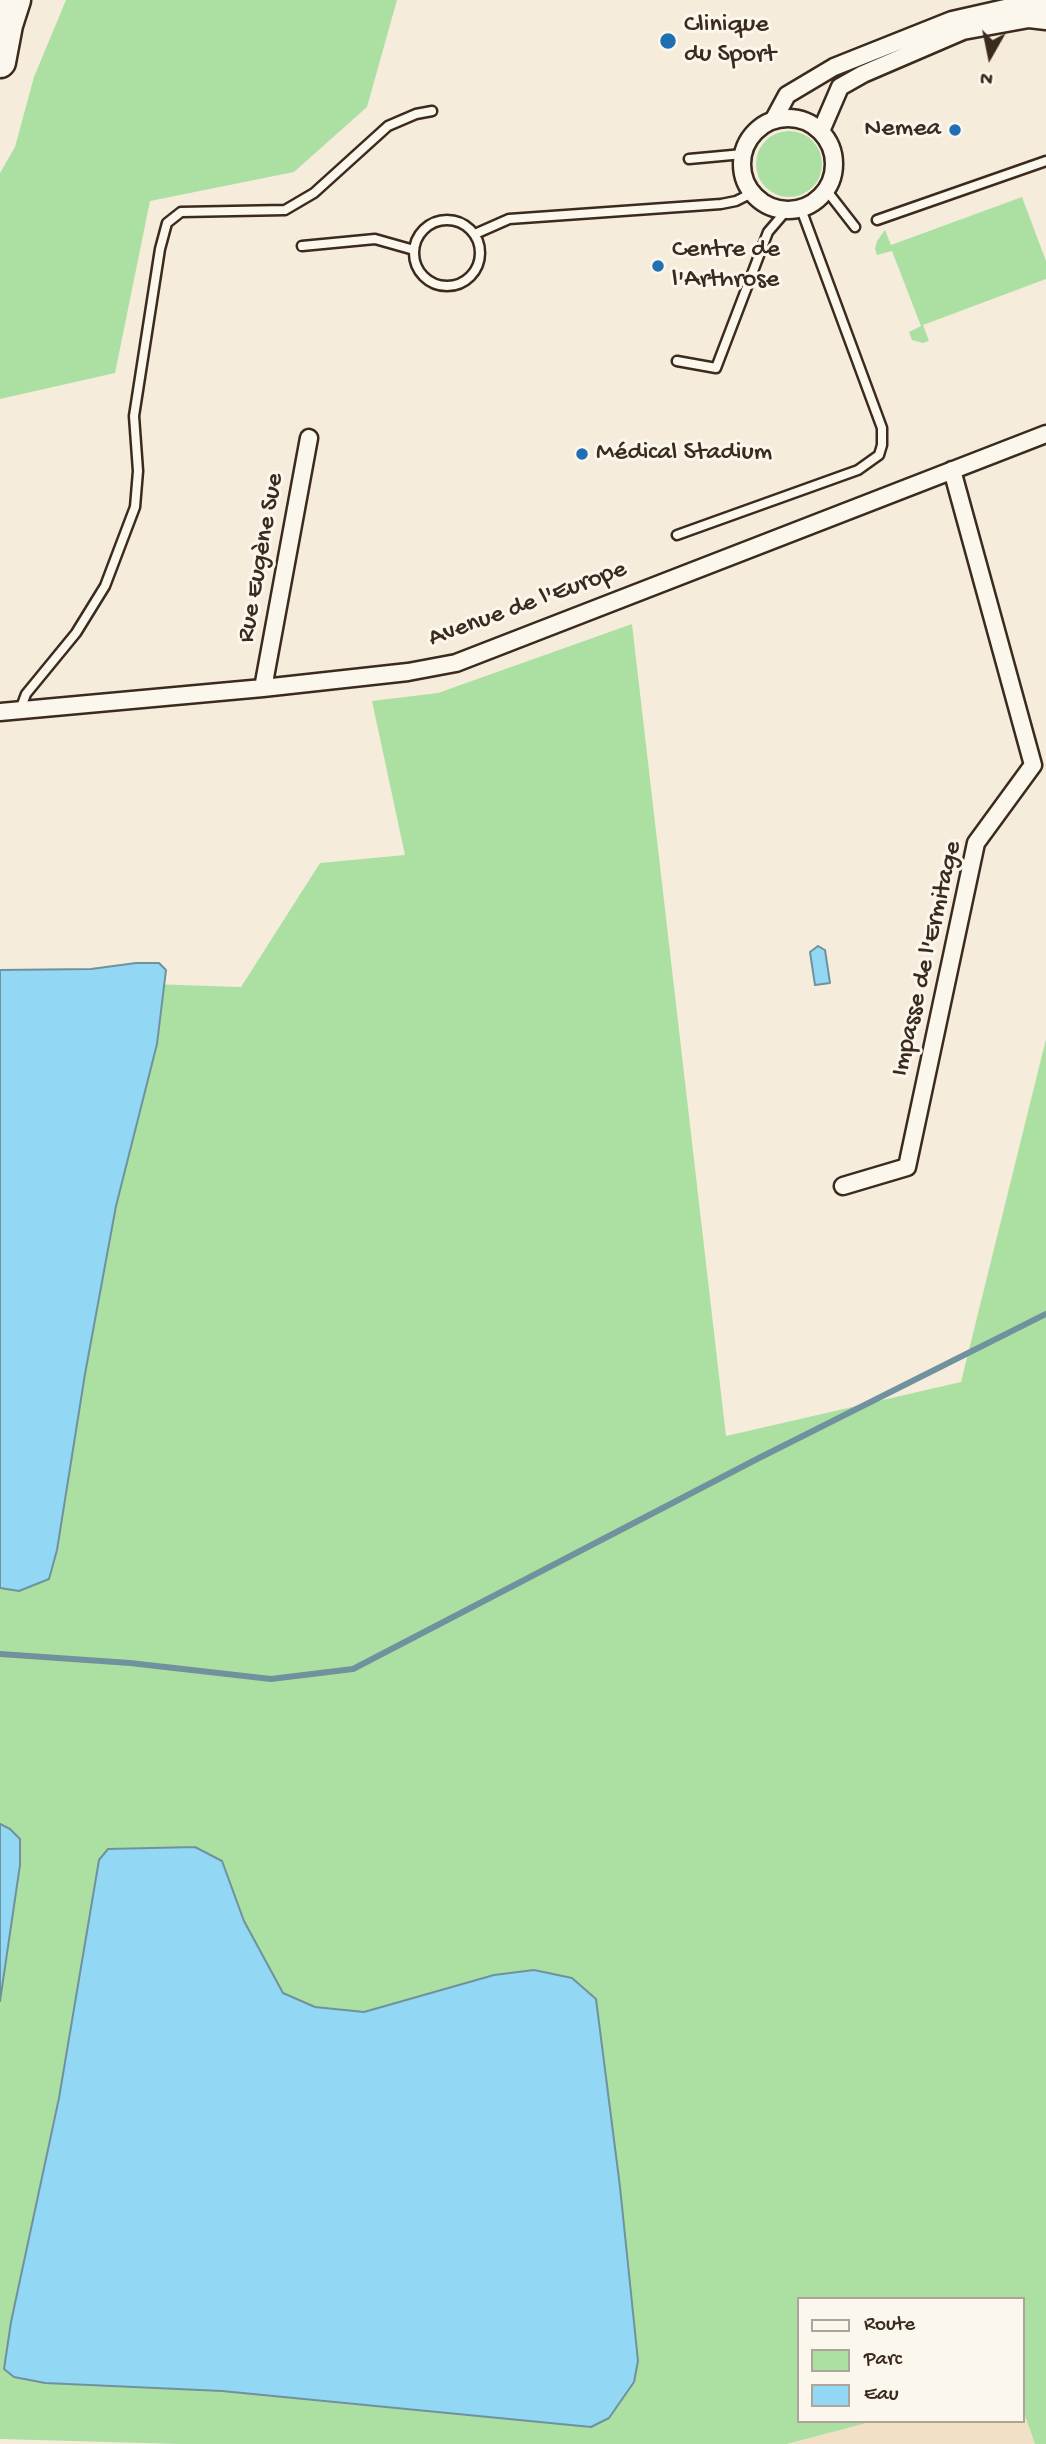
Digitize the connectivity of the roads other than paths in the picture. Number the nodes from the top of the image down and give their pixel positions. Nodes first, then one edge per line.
1 (15, 0) edge
2 (1046, 6) edge
3 (1046, 20) edge
4 (0, 62) edge
5 (432, 111) dead end
6 (774, 119) junction
7 (821, 131) junction
8 (743, 154) junction
9 (690, 159) dead end
10 (1046, 161) edge
11 (827, 191) junction
12 (752, 193) junction
13 (794, 210) junction
14 (877, 220) dead end
15 (855, 227) dead end
16 (475, 234) junction
17 (302, 246) dead end
18 (414, 250) junction
19 (677, 361) dead end
20 (1046, 434) edge
21 (309, 438) dead end
22 (952, 470) junction
23 (677, 535) dead end
24 (263, 688) junction
25 (20, 710) junction
26 (0, 712) edge
27 (843, 1186) dead end

1 - 4 highway
2 - 6 street
3 - 7 street
5 - 25 lane
6 - 7 street
6 - 8 street
7 - 11 street
8 - 9 lane
8 - 12 street
10 - 14 lane
11 - 13 street
11 - 15 lane
12 - 13 street
12 - 16 lane
13 - 19 lane
13 - 23 lane
16 - 18 lane
16 - 18 lane
17 - 18 lane
20 - 22 street, Avenue de l'Europe
21 - 24 street, Rue Eugène Sue
22 - 24 street, Avenue de l'Europe
22 - 27 street, Impasse de l'Ermitage
24 - 25 street, Avenue de l'Europe
25 - 26 street, Avenue de l'Europe

